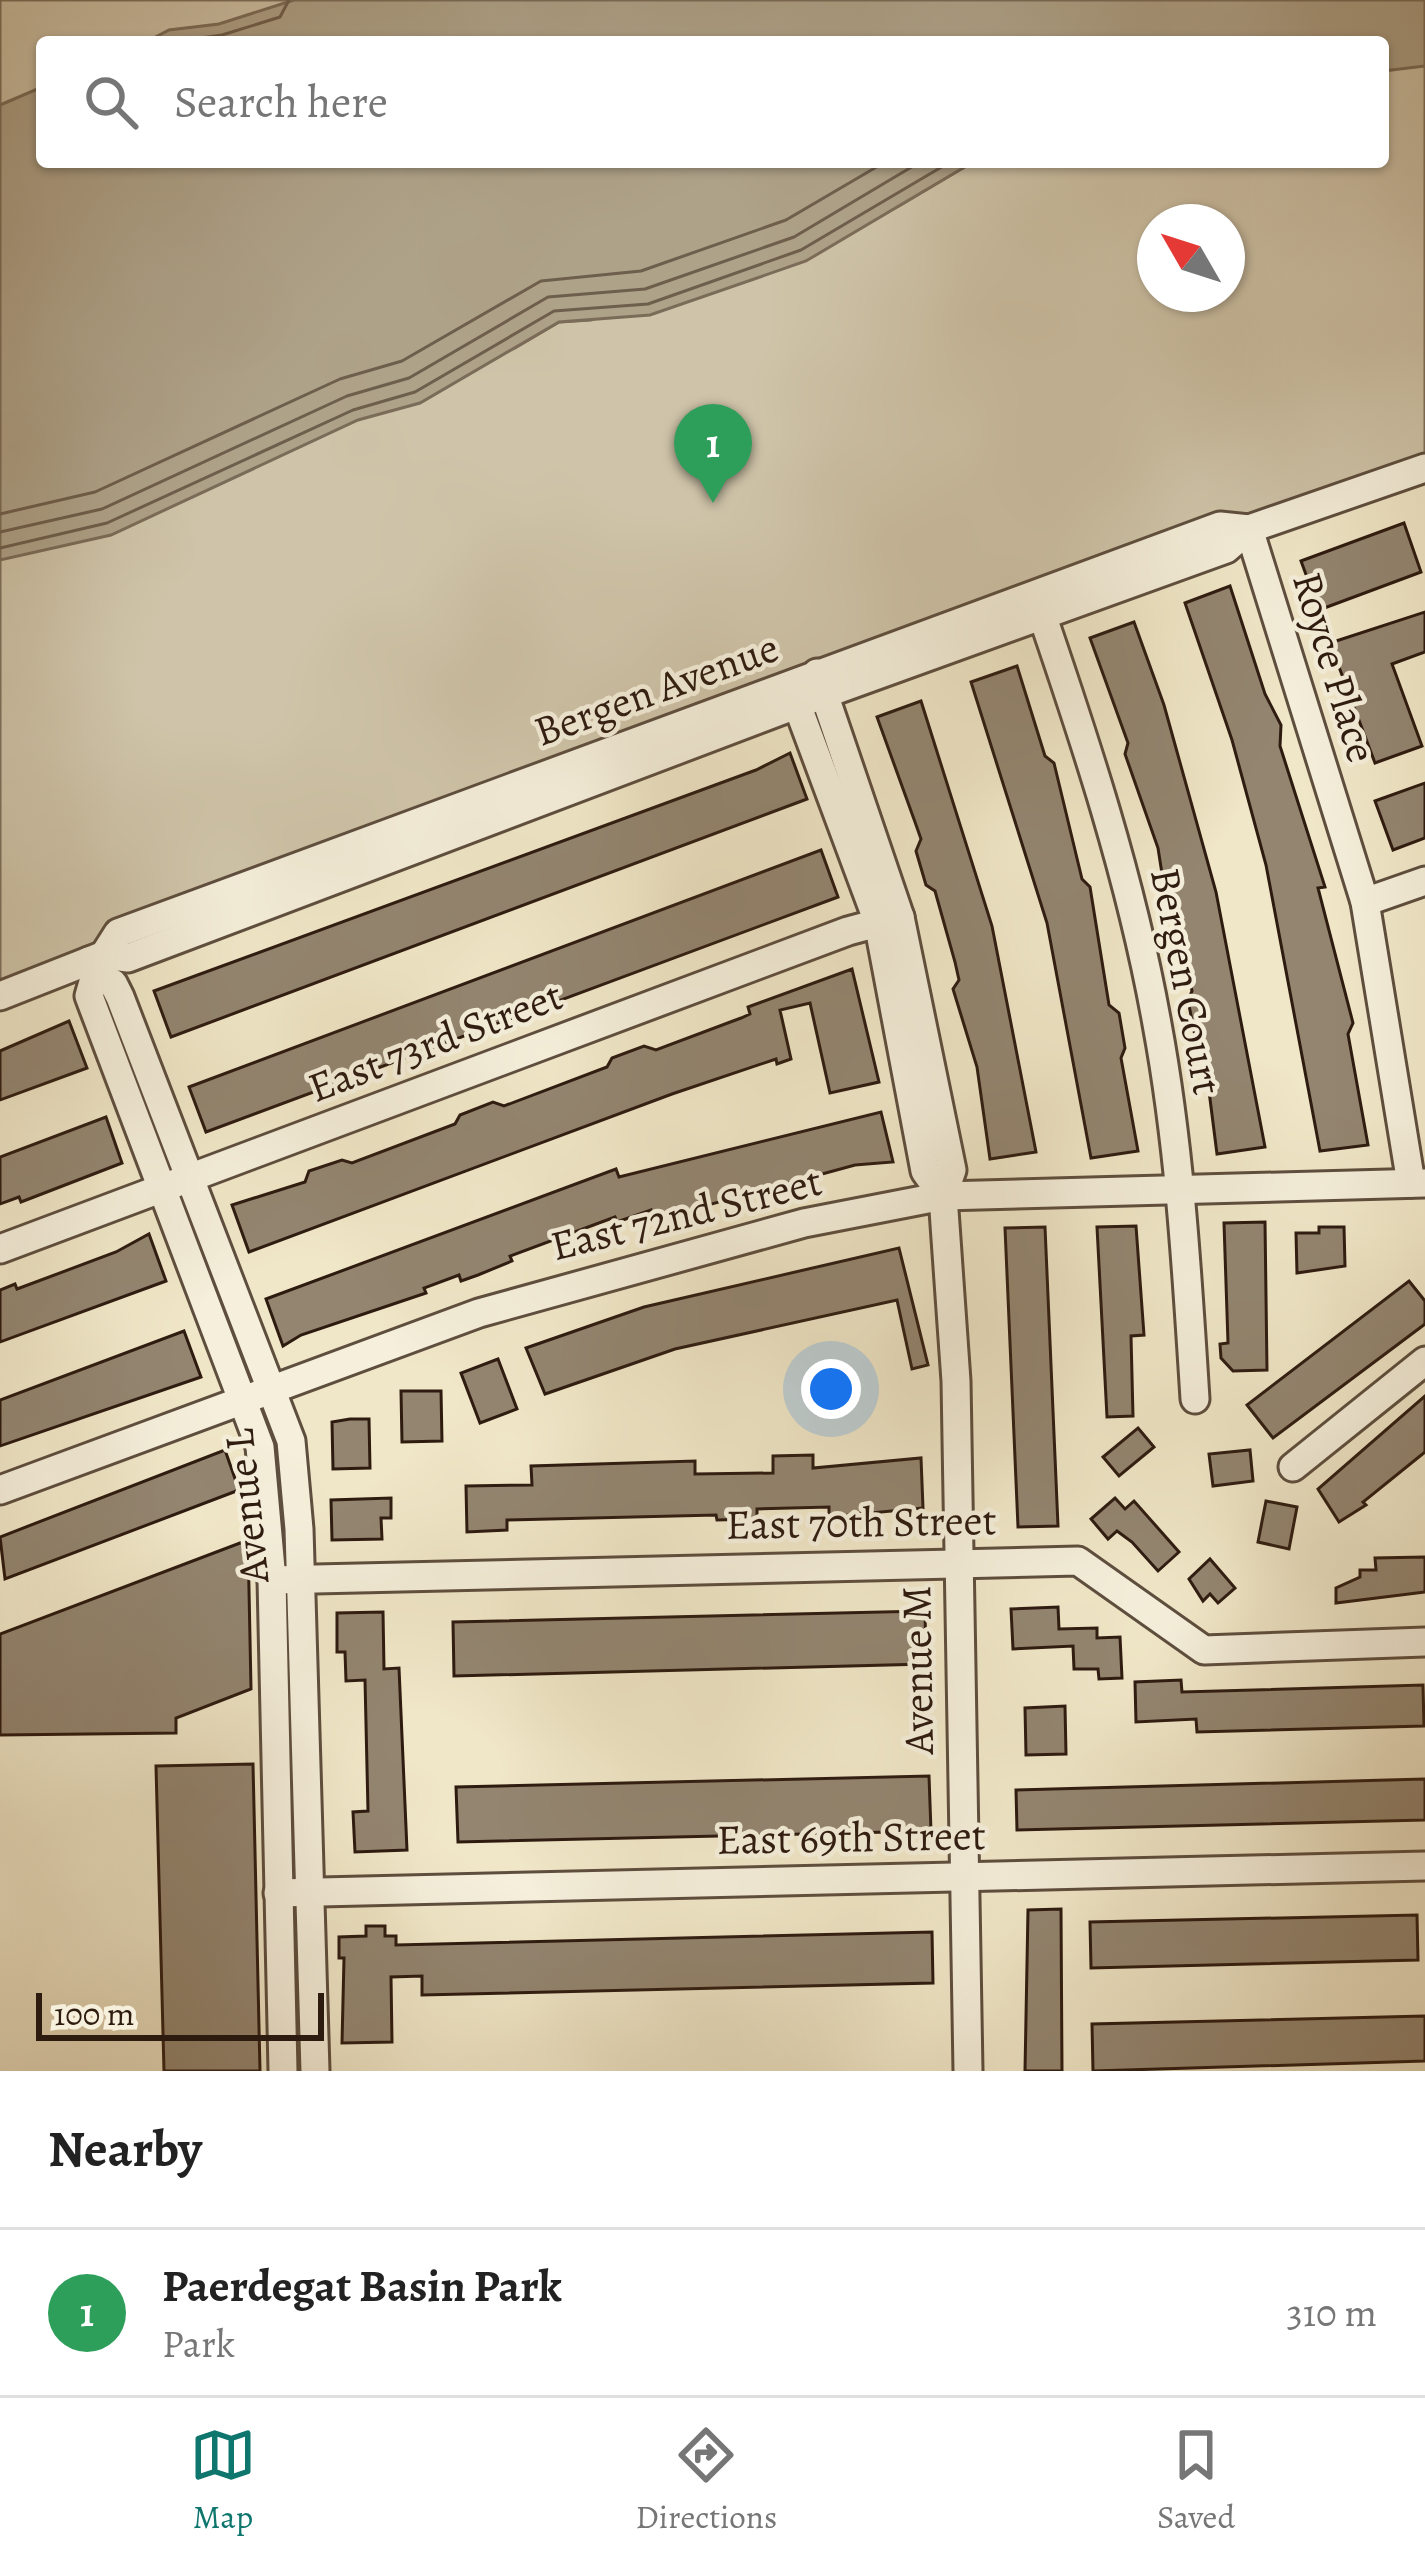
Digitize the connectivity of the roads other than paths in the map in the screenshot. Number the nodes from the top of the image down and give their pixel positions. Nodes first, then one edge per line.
1 (1425, 468) edge
2 (1249, 529) junction
3 (1039, 604) junction
4 (821, 683) junction
5 (793, 694) junction
6 (1425, 881) edge
7 (1365, 902) junction
8 (889, 920) junction
9 (96, 964) junction
10 (0, 996) edge
11 (190, 1178) junction
12 (1418, 1183) edge
13 (160, 1189) junction
14 (1182, 1192) junction
15 (943, 1196) junction
16 (0, 1249) edge
17 (1425, 1361) edge
18 (272, 1389) junction
19 (242, 1399) junction
20 (1195, 1399) dead end
21 (1293, 1467) dead end
22 (0, 1490) edge
23 (956, 1561) junction
24 (284, 1579) junction
25 (1425, 1642) edge
26 (1425, 1866) edge
27 (964, 1876) junction
28 (310, 1892) junction
29 (278, 1893) junction
30 (283, 2071) edge
31 (315, 2071) edge
32 (968, 2071) edge

1 - 2 street, Bergen Avenue
2 - 3 street, Bergen Avenue
2 - 7 street, Royce Place
3 - 4 street, Bergen Avenue
3 - 14 street, Bergen Court
4 - 5 street, Bergen Avenue
4 - 8 street, Avenue M
5 - 8 street, Avenue M
5 - 9 street, Bergen Avenue
6 - 7 street
7 - 12 street, Royce Place
8 - 11 street, East 73rd Street
8 - 15 street, Avenue M
9 - 10 street, Bergen Avenue
9 - 11 street, Avenue L
9 - 13 street, Avenue L
11 - 13 street, East 73rd Street
11 - 18 street, Avenue L
12 - 14 street, East 72nd Street
13 - 16 street, East 73rd Street
13 - 19 street, Avenue L
14 - 15 street, East 72nd Street
14 - 20 street, Bergen Court
15 - 18 street, East 72nd Street
15 - 23 street, Avenue M
17 - 21 street
18 - 19 street, East 72nd Street
18 - 24 street, Avenue L
19 - 22 street, East 72nd Street
19 - 24 street, Avenue L
23 - 24 street, East 70th Street
23 - 25 street, East 70th Street
23 - 27 street, Avenue M
24 - 28 street, Avenue L
24 - 29 street, Avenue L
26 - 27 street, East 69th Street
27 - 28 street, East 69th Street
27 - 32 street, Avenue M
28 - 29 street, East 69th Street
28 - 31 street, Avenue L
29 - 30 street, Avenue L

